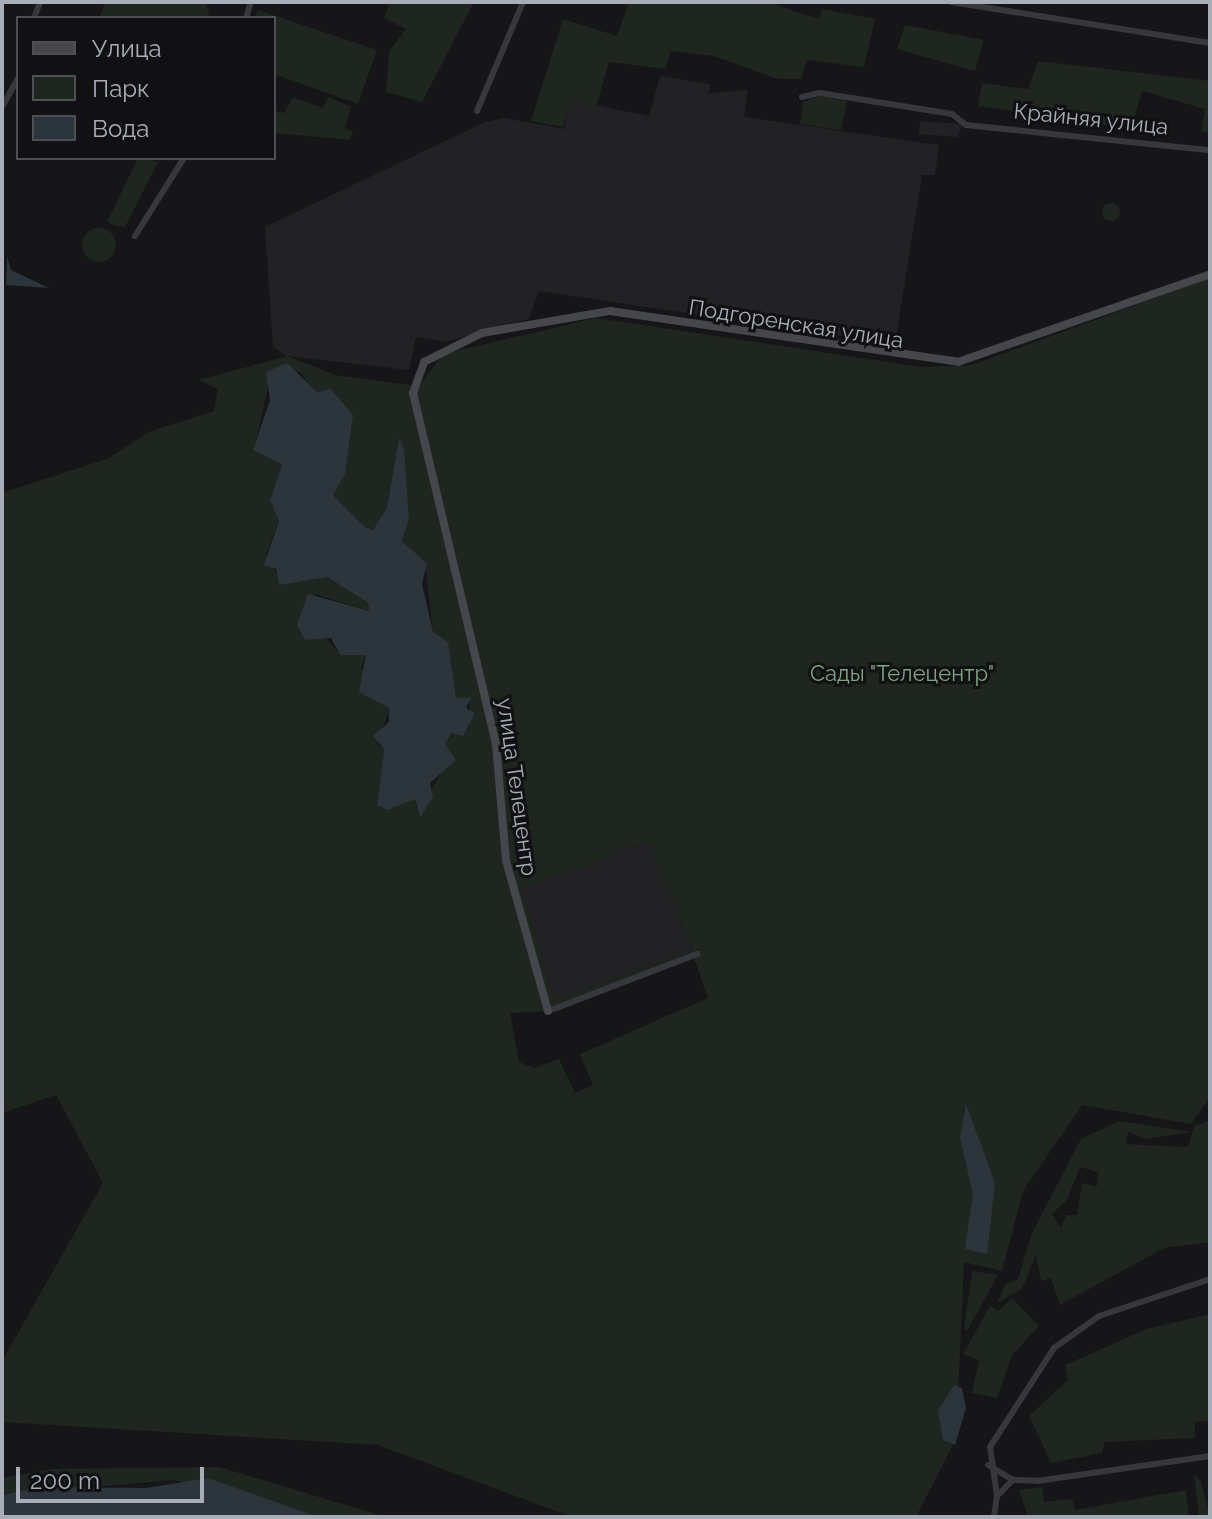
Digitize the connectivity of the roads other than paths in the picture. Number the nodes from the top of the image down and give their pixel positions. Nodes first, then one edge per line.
1 (523, 2) edge
2 (951, 2) edge
3 (1210, 43) edge
4 (16, 82) edge
5 (802, 97) dead end
6 (2, 107) edge
7 (477, 111) dead end
8 (1210, 150) edge
9 (183, 160) edge
10 (135, 236) dead end
11 (1210, 274) edge
12 (418, 412) joint
13 (697, 954) dead end
14 (548, 1011) joint
15 (1210, 1279) edge
16 (1210, 1456) edge
17 (988, 1465) junction
18 (1013, 1480) junction
19 (997, 1496) junction
20 (994, 1517) edge

1 - 7 street
2 - 3 street
4 - 6 street
5 - 8 street, Крайняя улица
9 - 10 street
11 - 12 street, Подгоренская улица
12 - 14 street, улица Телецентр
13 - 14 street, улица Телецентр
15 - 17 street
16 - 18 street
17 - 18 street
17 - 19 street
18 - 19 street
19 - 20 street

